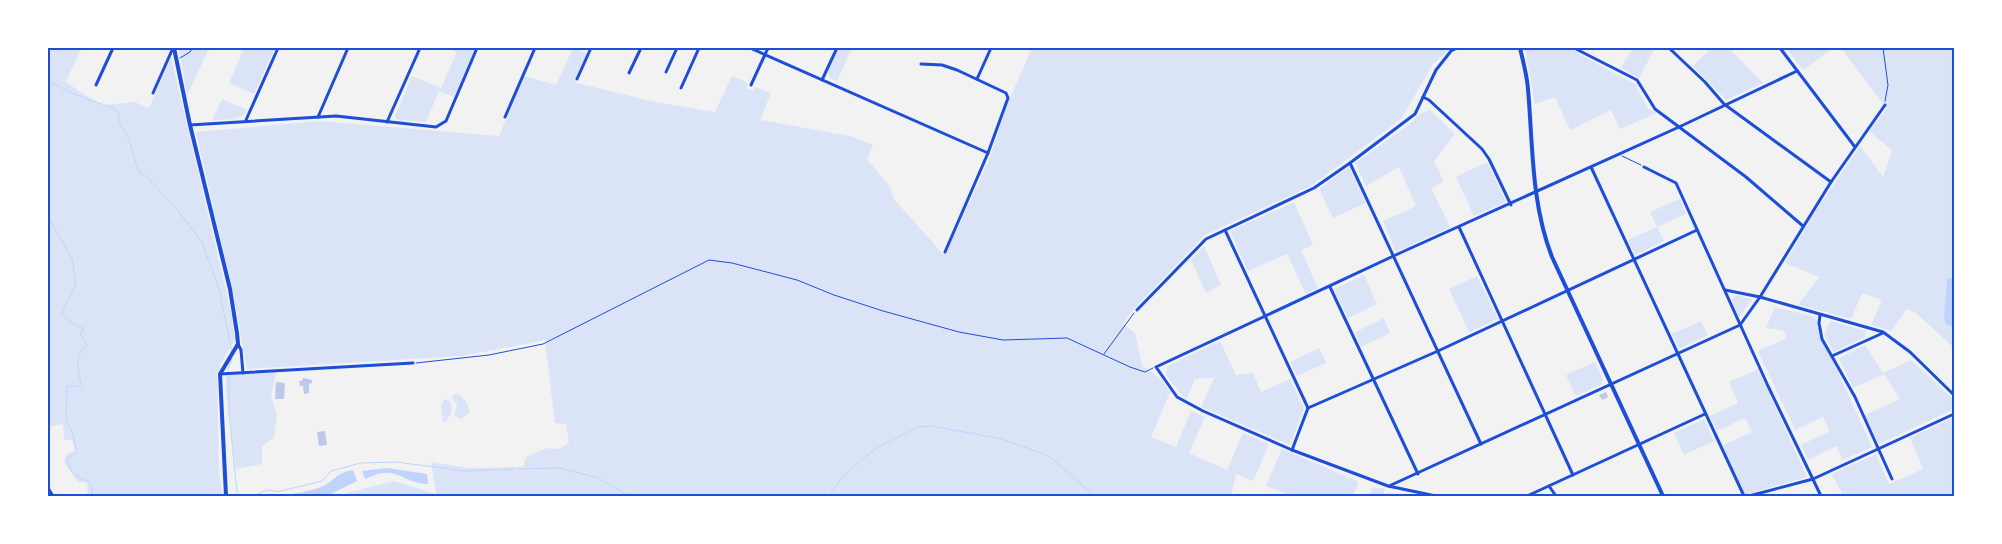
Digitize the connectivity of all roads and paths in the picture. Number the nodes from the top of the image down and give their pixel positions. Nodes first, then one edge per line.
1 (113, 48) edge
2 (174, 48) edge
3 (192, 48) edge
4 (278, 48) edge
5 (348, 48) edge
6 (420, 48) edge
7 (477, 48) edge
8 (535, 48) edge
9 (591, 48) edge
10 (641, 48) edge
11 (677, 48) edge
12 (699, 48) edge
13 (750, 48) edge
14 (768, 48) edge
15 (836, 48) edge
16 (991, 48) edge
17 (1457, 48) edge
18 (1520, 48) edge
19 (1574, 48) edge
20 (1669, 48) edge
21 (1780, 48) edge
22 (1883, 48) edge
23 (765, 54) junction
24 (177, 59) junction
25 (921, 64) dead end
26 (1797, 71) junction
27 (666, 72) dead end
28 (629, 73) dead end
29 (577, 79) dead end
30 (977, 79) junction
31 (822, 80) junction
32 (96, 85) dead end
33 (752, 85) dead end
34 (681, 88) dead end
35 (153, 93) dead end
36 (1423, 97) junction
37 (1724, 104) junction
38 (1885, 105) joint
39 (318, 117) junction
40 (505, 117) dead end
41 (246, 120) junction
42 (387, 122) junction
43 (190, 125) junction
44 (1679, 127) junction
45 (1855, 147) junction
46 (988, 153) junction
47 (1619, 155) junction
48 (1350, 163) junction
49 (1644, 167) joint
50 (1591, 168) junction
51 (1831, 182) junction
52 (1535, 192) junction
53 (1511, 205) junction
54 (1803, 226) junction
55 (1459, 227) junction
56 (1225, 230) junction
57 (1697, 230) junction
58 (945, 252) dead end
59 (1394, 257) junction
60 (1633, 260) junction
61 (1330, 286) junction
62 (1725, 290) junction
63 (1568, 291) junction
64 (1760, 297) junction
65 (1136, 310) joint
66 (1820, 315) junction
67 (1266, 316) junction
68 (1503, 321) junction
69 (1740, 324) junction
70 (1883, 332) junction
71 (238, 344) junction
72 (1438, 351) junction
73 (1104, 354) junction
74 (1677, 354) junction
75 (1832, 356) junction
76 (413, 363) joint
77 (1156, 367) junction
78 (243, 373) junction
79 (220, 374) junction
80 (1374, 380) junction
81 (1611, 384) junction
82 (1954, 395) edge
83 (1308, 408) junction
84 (1545, 414) junction
85 (1705, 414) junction
86 (1954, 414) edge
87 (1481, 444) junction
88 (1639, 446) junction
89 (1878, 449) junction
90 (1292, 450) junction
91 (1418, 474) junction
92 (1573, 475) junction
93 (1813, 479) junction
94 (1892, 479) dead end
95 (1388, 486) junction
96 (1550, 486) junction
97 (48, 488) edge
98 (52, 496) edge
99 (226, 496) edge
100 (1436, 496) edge
101 (1527, 496) edge
102 (1556, 496) edge
103 (1664, 496) edge
104 (1744, 496) edge
105 (1749, 496) edge
106 (1821, 496) edge

1 - 32 street
2 - 24 street
2 - 35 street
3 - 24 path
4 - 41 street
5 - 39 street
6 - 42 street
7 - 42 street
8 - 40 street
9 - 29 street
10 - 28 street
11 - 27 street
12 - 34 street
13 - 23 street
14 - 23 street
15 - 31 street
16 - 30 street
17 - 36 street
18 - 52 street
19 - 44 street
20 - 37 street
21 - 26 street
22 - 38 path
23 - 31 street
23 - 33 street
24 - 43 street
25 - 30 street
26 - 37 street
26 - 45 street
30 - 46 street
31 - 46 street
36 - 48 street
36 - 53 street
37 - 44 street
37 - 51 street
38 - 45 street
39 - 41 street
39 - 42 street
41 - 43 street
43 - 71 street
44 - 47 street
44 - 54 street
45 - 51 street
46 - 58 street
47 - 49 path
47 - 50 street
48 - 56 street
48 - 59 street
49 - 57 street
50 - 52 street
50 - 60 street
51 - 54 street
52 - 53 street
52 - 63 street
53 - 55 street
54 - 64 street
55 - 59 street
55 - 68 street
56 - 65 street
56 - 67 street
57 - 60 street
57 - 62 street
59 - 61 street
59 - 72 street
60 - 63 street
60 - 74 street
61 - 67 street
61 - 80 street
62 - 64 street
62 - 69 street
63 - 68 street
63 - 81 street
64 - 66 street
64 - 69 street
65 - 73 path
66 - 70 street
66 - 75 street
67 - 77 street
67 - 83 street
68 - 72 street
68 - 84 street
69 - 74 street
69 - 93 street
70 - 75 street
70 - 82 street
71 - 78 street
71 - 79 street
72 - 80 street
72 - 87 street
73 - 76 path
73 - 77 path
74 - 81 street
74 - 85 street
75 - 89 street
76 - 78 street
77 - 90 street
78 - 79 street
79 - 99 street
80 - 83 street
80 - 91 street
81 - 84 street
81 - 88 street
83 - 90 street
84 - 87 street
84 - 92 street
85 - 88 street
85 - 104 street
86 - 89 street
87 - 91 street
88 - 92 street
88 - 103 street
89 - 93 street
89 - 94 street
90 - 95 street
91 - 95 street
92 - 96 street
93 - 105 street
93 - 106 street
95 - 100 street
96 - 101 street
96 - 102 street
97 - 98 street

